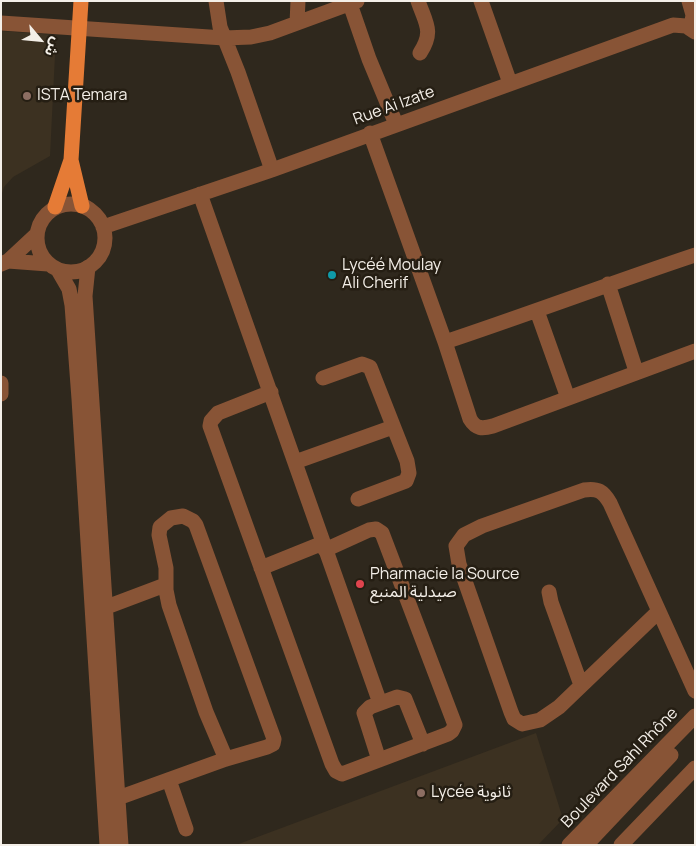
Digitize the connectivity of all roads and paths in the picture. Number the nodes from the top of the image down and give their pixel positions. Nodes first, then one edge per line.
1 (81, 1) edge
2 (216, 1) edge
3 (298, 1) edge
4 (418, 1) edge
5 (481, 1) edge
6 (352, 2) edge
7 (692, 3) edge
8 (1, 23) edge
9 (297, 23) junction
10 (79, 28) junction
11 (693, 30) edge
12 (224, 38) junction
13 (420, 53) dead end
14 (510, 83) junction
15 (396, 124) junction
16 (370, 133) junction
17 (71, 160) junction
18 (272, 170) junction
19 (200, 194) junction
20 (82, 206) junction
21 (55, 207) junction
22 (103, 227) junction
23 (37, 234) junction
24 (695, 254) edge
25 (5, 262) edge
26 (53, 267) junction
27 (88, 267) junction
28 (608, 284) junction
29 (538, 311) junction
30 (445, 342) junction
31 (695, 351) edge
32 (636, 371) junction
33 (323, 378) dead end
34 (1, 383) edge
35 (271, 392) junction
36 (1, 394) edge
37 (568, 398) junction
38 (393, 426) junction
39 (295, 462) junction
40 (358, 499) dead end
41 (324, 546) junction
42 (261, 568) junction
43 (165, 584) junction
44 (549, 592) dead end
45 (104, 608) junction
46 (658, 612) junction
47 (582, 685) junction
48 (695, 691) edge
49 (380, 703) junction
50 (695, 716) edge
51 (695, 731) edge
52 (423, 744) junction
53 (226, 759) junction
54 (379, 760) junction
55 (695, 768) edge
56 (169, 780) junction
57 (628, 793) junction
58 (118, 798) junction
59 (650, 815) junction
60 (186, 829) dead end
61 (107, 845) edge
62 (120, 845) edge
63 (569, 845) edge
64 (586, 845) edge
65 (620, 845) edge

1 - 10 main road
2 - 12 street
3 - 9 street
4 - 13 street
5 - 14 street
6 - 9 street
6 - 15 street
7 - 11 street
8 - 10 street
9 - 12 street
10 - 12 street
10 - 17 main road
11 - 14 street, Rue Ai Izate
12 - 18 street
14 - 15 street, Rue Ai Izate
15 - 16 street, Rue Ai Izate
16 - 18 street, Rue Ai Izate
16 - 30 street
17 - 20 main road
17 - 21 main road
18 - 19 street, Rue Ai Izate
19 - 22 street, Rue Ai Izate
19 - 35 street
20 - 21 street
20 - 22 street
21 - 23 street
22 - 27 street
23 - 25 street
23 - 26 street
24 - 28 street
25 - 26 street
26 - 27 street
26 - 61 street
27 - 45 street
28 - 29 street
28 - 32 street
29 - 30 street
29 - 37 street
30 - 37 street
31 - 32 street
32 - 37 street
33 - 38 street
34 - 36 street
35 - 39 street
35 - 42 street
38 - 39 street
38 - 40 street
39 - 41 street
41 - 42 street
41 - 49 street
41 - 52 street
42 - 54 street
43 - 45 street
43 - 53 street
43 - 53 street
44 - 47 street
45 - 58 street
46 - 47 street
46 - 47 street
46 - 48 street
49 - 52 street
49 - 54 street
50 - 57 street, Boulevard Sahl Rhône
51 - 57 street, Boulevard Sahl Rhône
52 - 54 street
53 - 56 street
55 - 59 street
56 - 58 street
56 - 60 street
57 - 59 street
57 - 63 street, Boulevard Sahl Rhône
57 - 64 street, Boulevard Sahl Rhône
58 - 62 street
59 - 65 street

